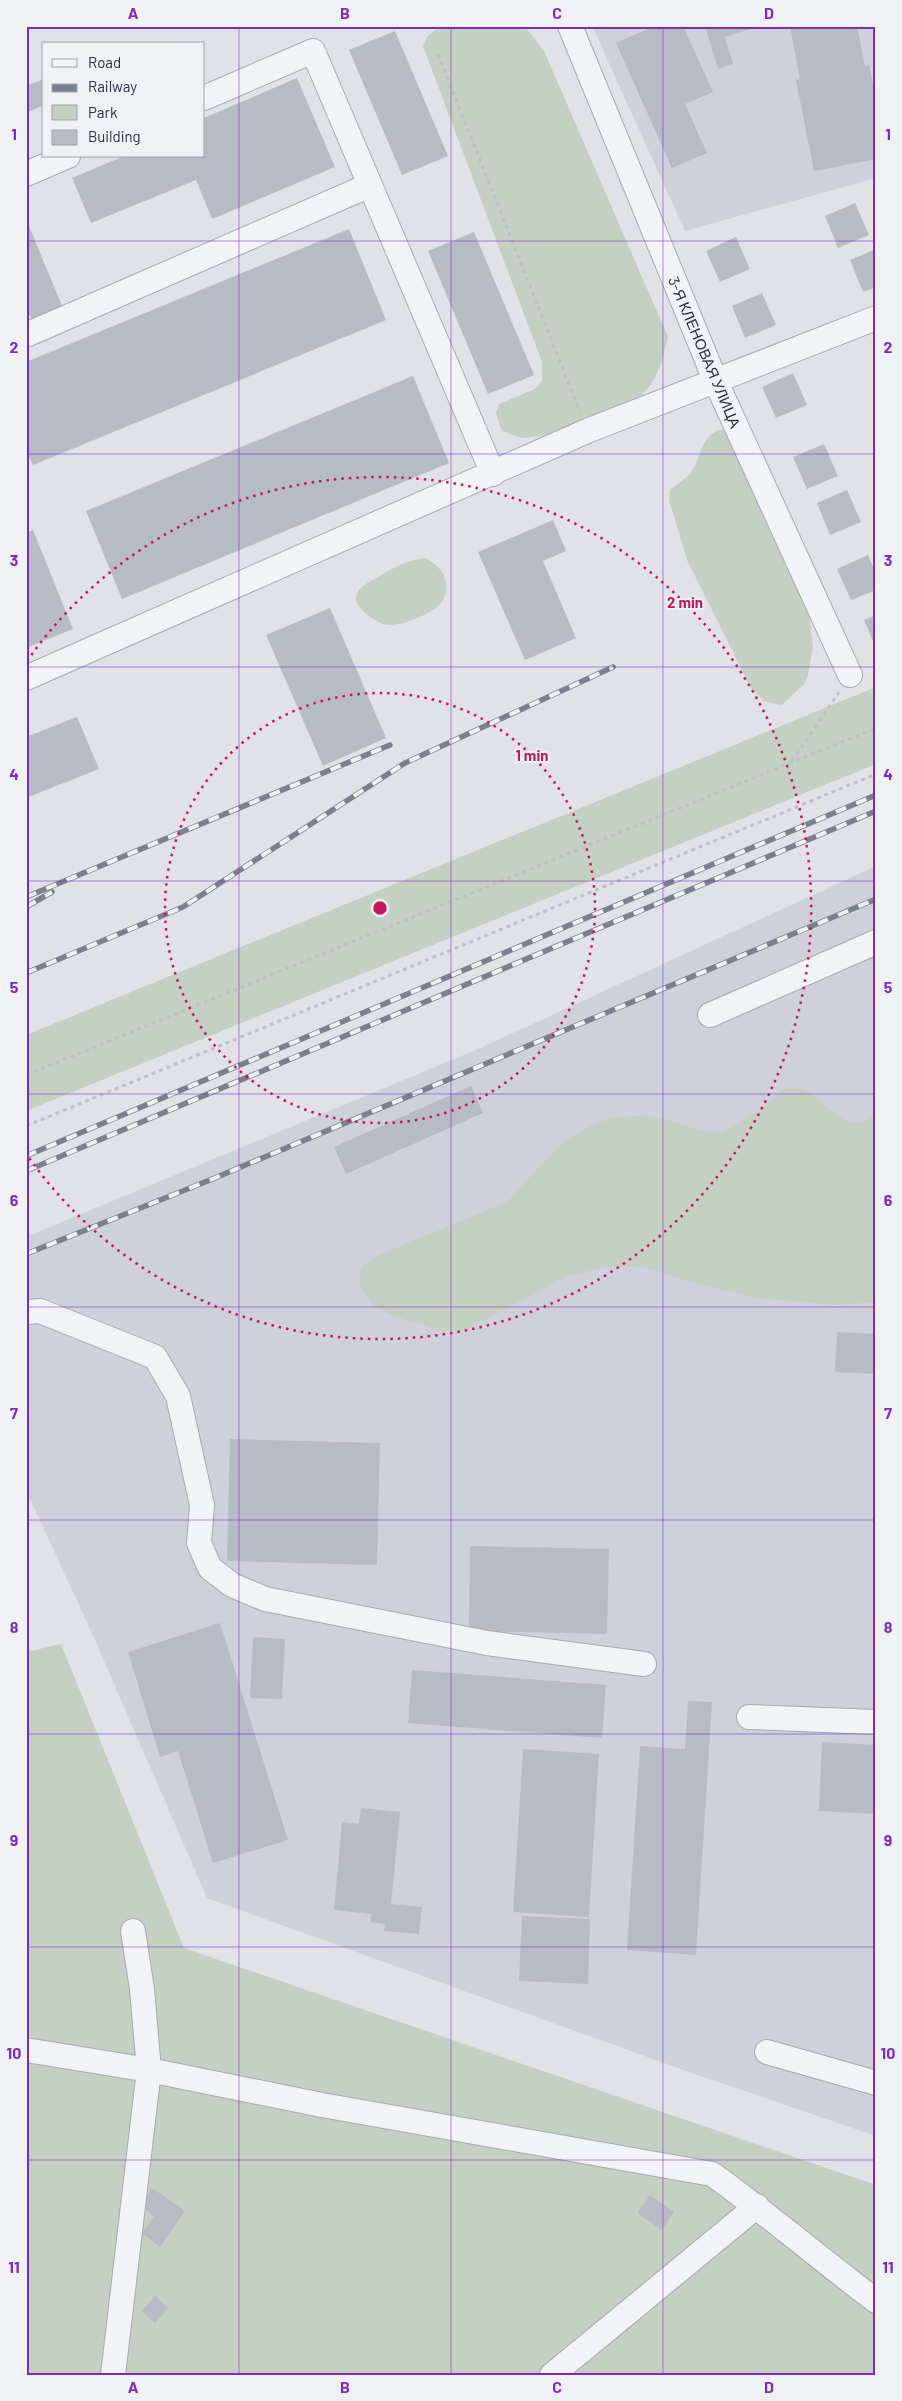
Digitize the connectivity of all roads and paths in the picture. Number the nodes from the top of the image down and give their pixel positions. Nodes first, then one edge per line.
1 (570, 26) edge
2 (438, 54) dead end
3 (205, 98) edge
4 (63, 158) edge
5 (26, 174) edge
6 (370, 185) junction
7 (876, 318) edge
8 (26, 335) edge
9 (716, 382) junction
10 (587, 431) junction
11 (493, 474) junction
12 (850, 675) joint
13 (26, 678) edge
14 (876, 728) edge
15 (791, 763) junction
16 (876, 774) edge
17 (876, 942) edge
18 (710, 1015) dead end
19 (26, 1075) edge
20 (26, 1126) edge
21 (26, 1312) edge
22 (644, 1664) dead end
23 (749, 1717) dead end
24 (876, 1722) edge
25 (133, 1931) dead end
26 (26, 2050) edge
27 (767, 2052) dead end
28 (148, 2070) junction
29 (876, 2083) edge
30 (758, 2206) junction
31 (876, 2301) edge
32 (113, 2375) edge
33 (552, 2375) edge

1 - 9 street, 3-Я КЛЕНОВАЯ УЛИЦА
2 - 10 path
3 - 6 street
4 - 5 street
6 - 8 street
6 - 11 street
7 - 9 street
9 - 10 street
9 - 12 street, 3-Я КЛЕНОВАЯ УЛИЦА
10 - 11 street
11 - 13 street
12 - 15 path
14 - 15 path
15 - 19 path
16 - 20 path
17 - 18 street
21 - 22 street
23 - 24 street
25 - 28 street
26 - 28 street
27 - 29 street
28 - 30 street
28 - 32 street
30 - 31 street
30 - 33 street

